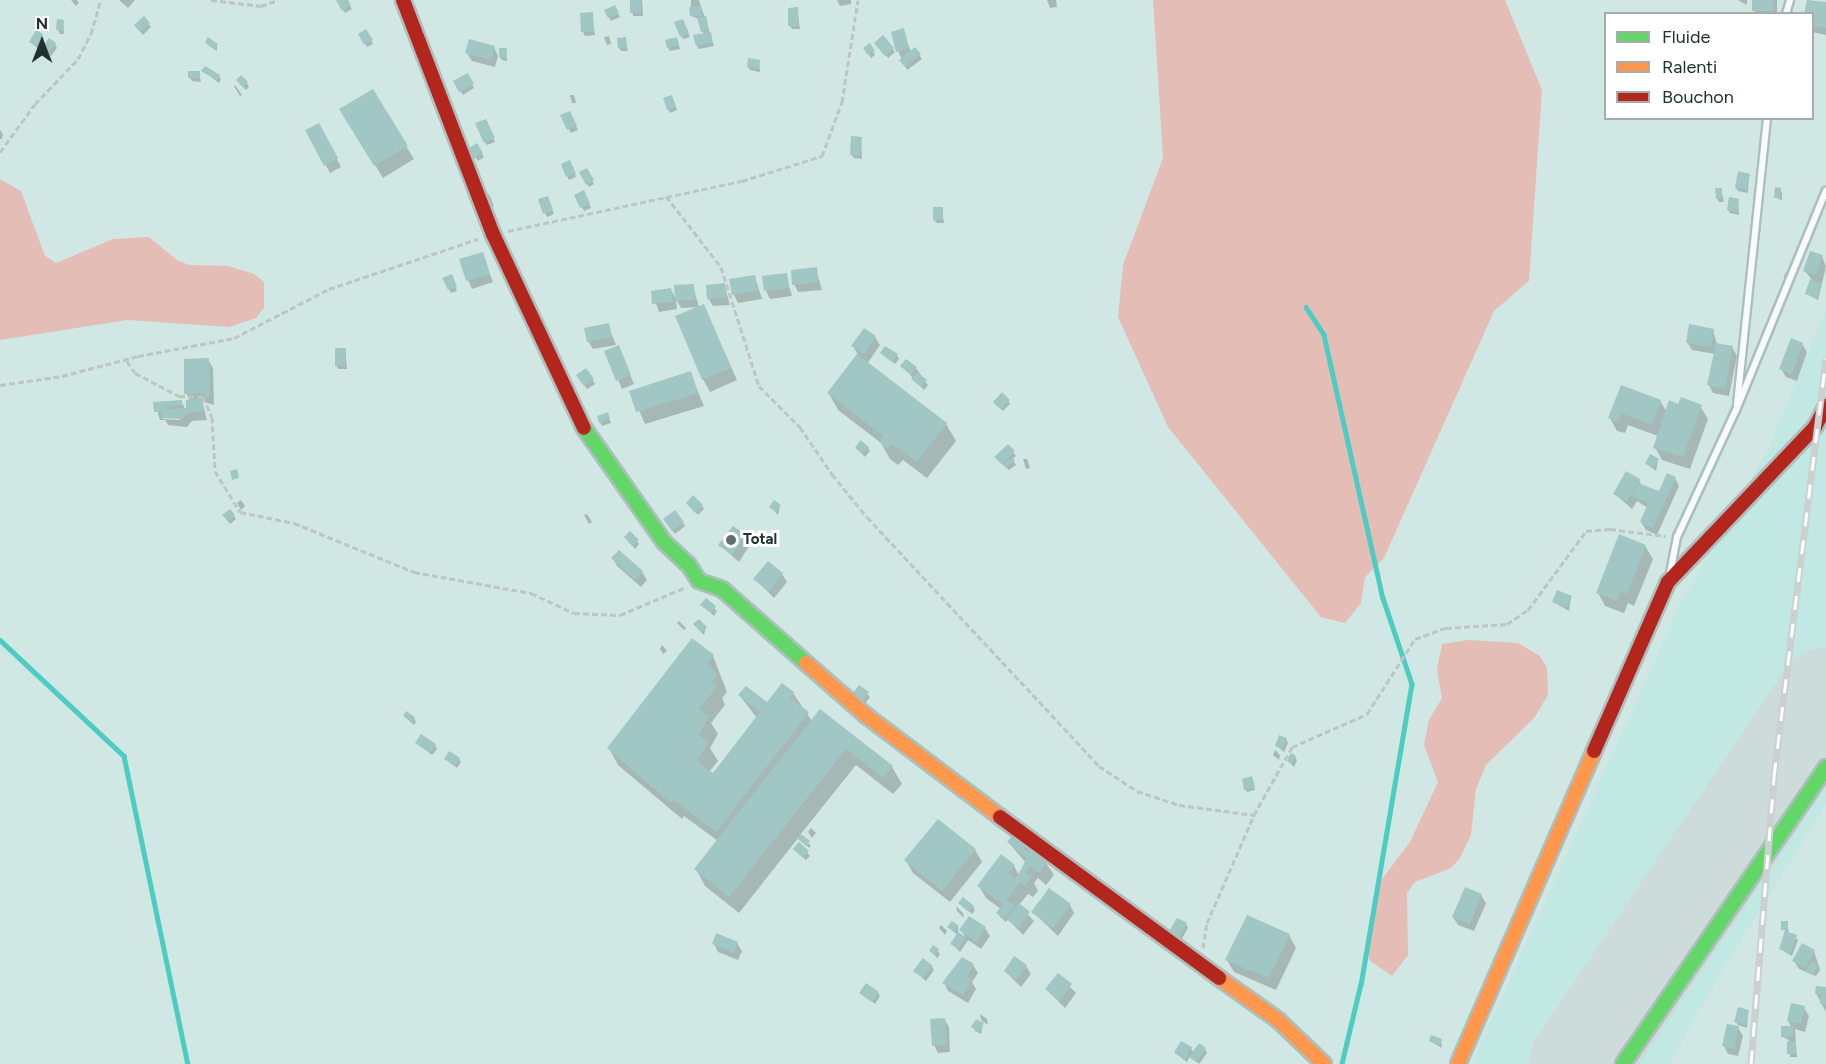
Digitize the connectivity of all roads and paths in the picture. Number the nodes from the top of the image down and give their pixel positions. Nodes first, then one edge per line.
1 (101, 0) edge
2 (211, 0) edge
3 (278, 0) edge
4 (403, 0) edge
5 (858, 0) edge
6 (1767, 120) edge
7 (0, 152) edge
8 (1826, 191) edge
9 (666, 196) junction
10 (494, 234) junction
11 (127, 361) junction
12 (0, 385) edge
13 (1826, 406) edge
14 (1736, 410) junction
15 (1677, 537) junction
16 (699, 582) junction
17 (1668, 582) junction
18 (1826, 767) edge
19 (1254, 815) junction
20 (1197, 961) junction
21 (1322, 1062) edge
22 (1458, 1064) edge
23 (1623, 1064) edge

1 - 7 path
2 - 3 path
4 - 10 main road
5 - 9 path
6 - 14 lane
8 - 14 lane
9 - 10 path
9 - 19 path
10 - 11 path
10 - 16 main road
11 - 12 path
11 - 16 path
13 - 17 main road
14 - 15 lane
15 - 17 lane
15 - 19 path
16 - 20 main road
17 - 22 main road
18 - 23 main road
19 - 20 path
20 - 21 main road

